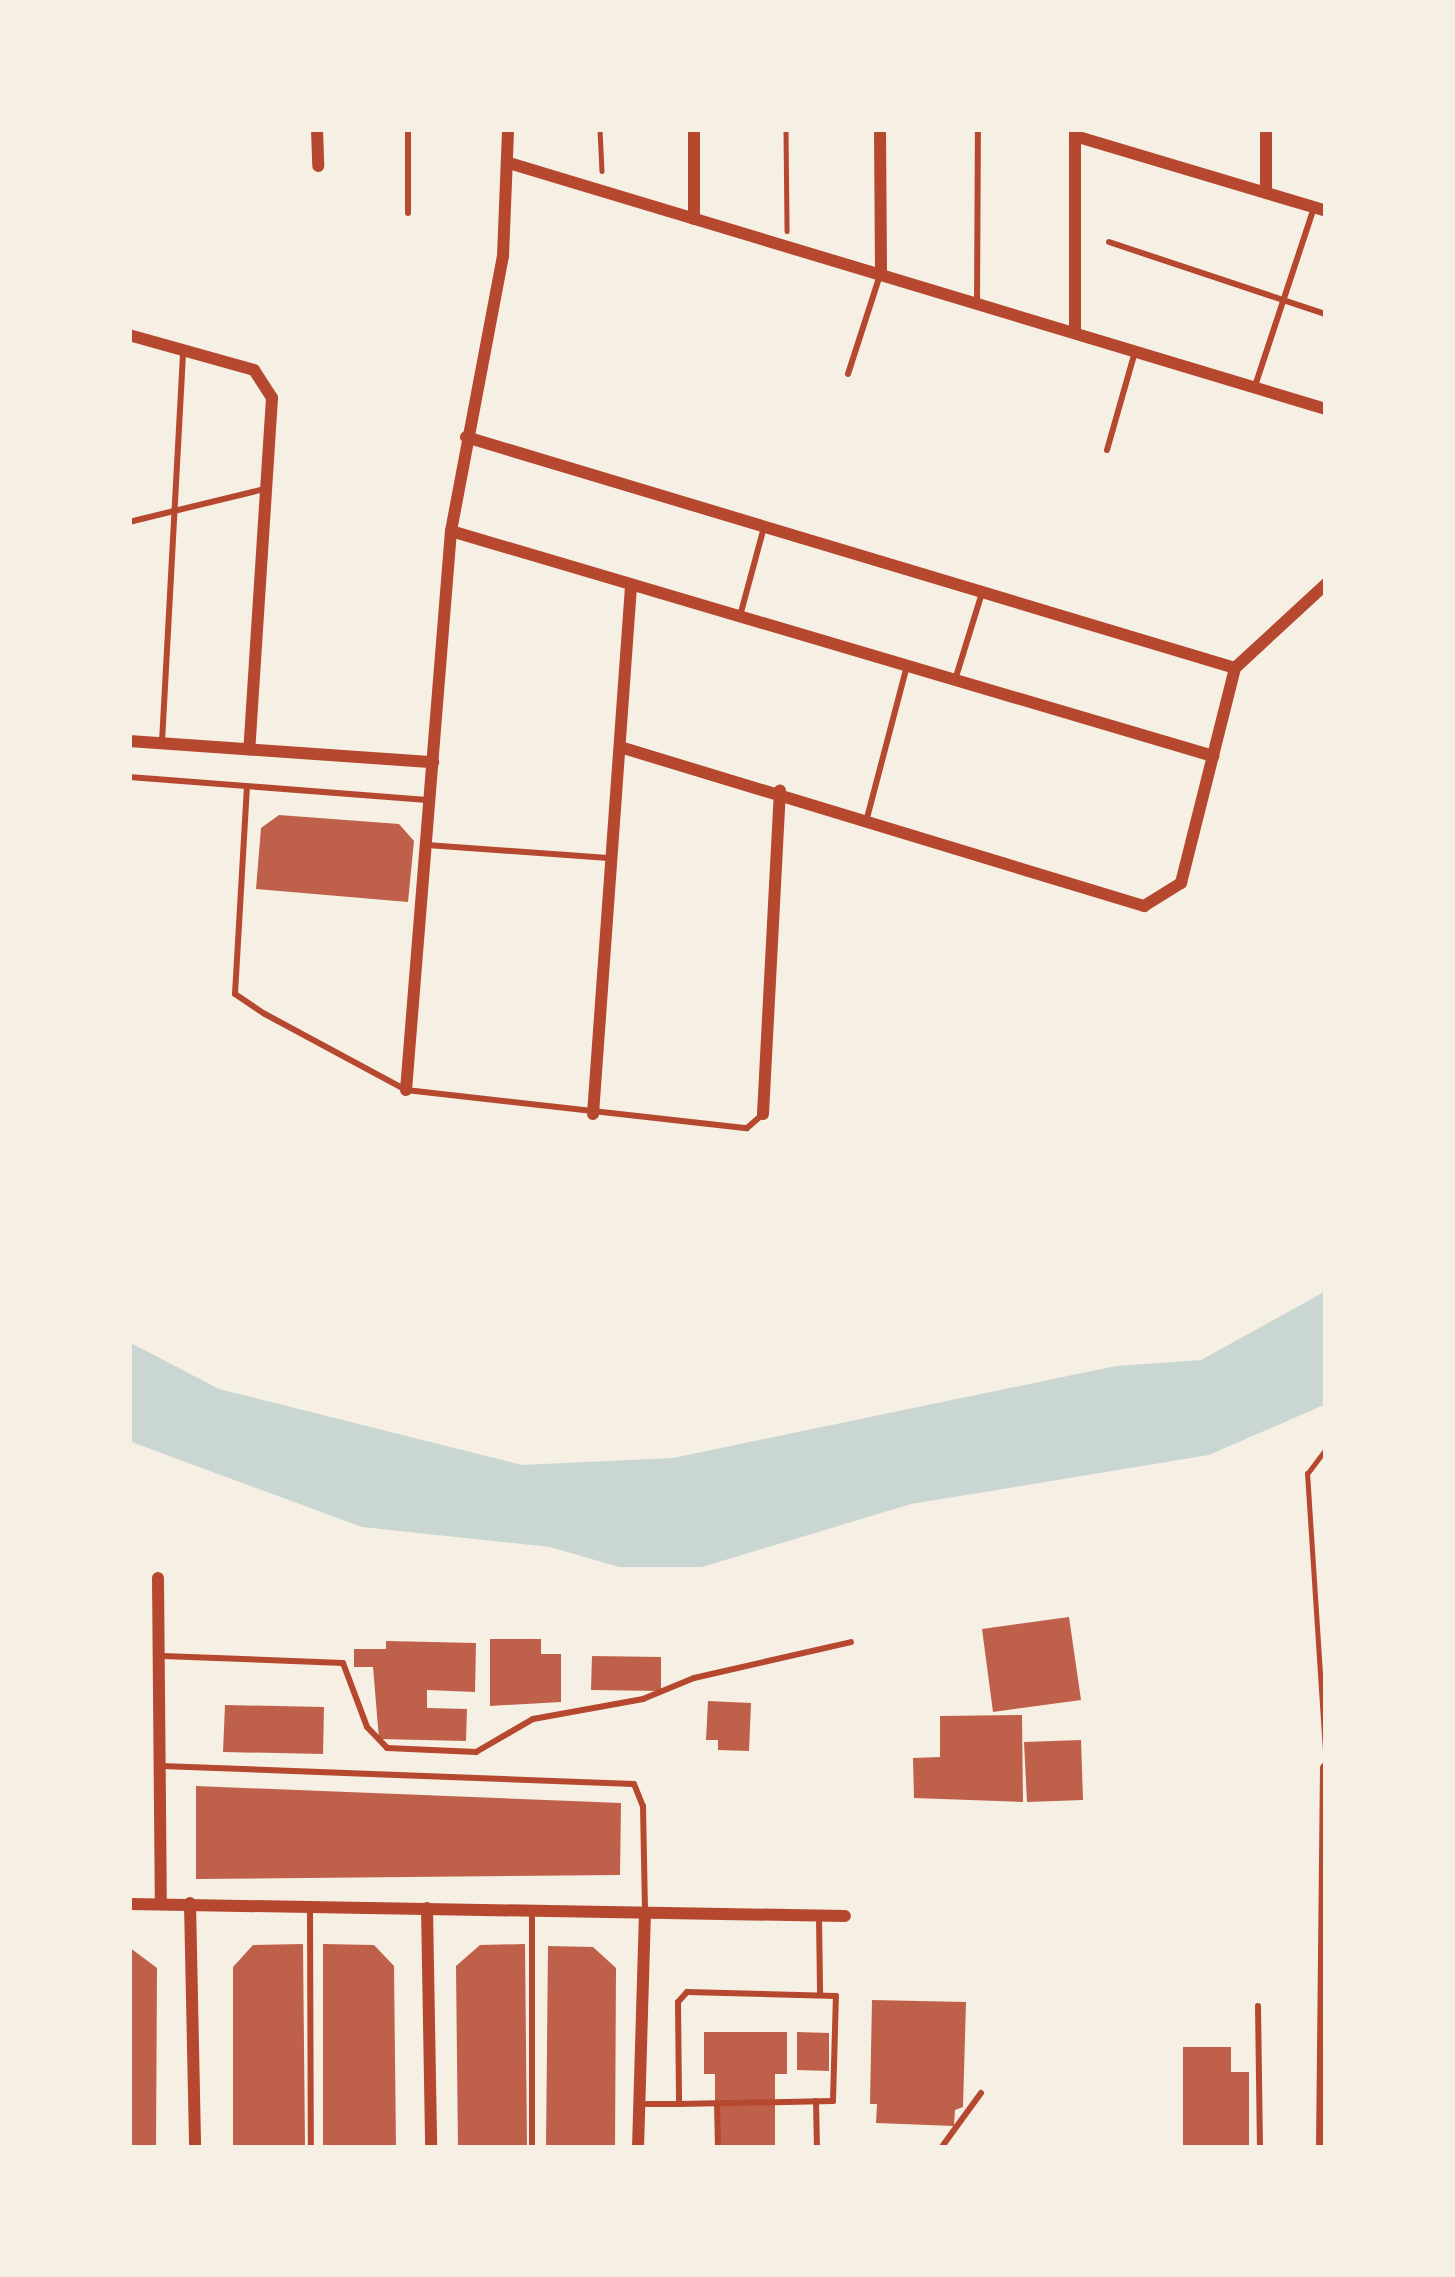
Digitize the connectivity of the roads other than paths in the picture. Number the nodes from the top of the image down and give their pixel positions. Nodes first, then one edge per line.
1 (317, 129) edge
2 (408, 129) edge
3 (508, 129) edge
4 (694, 129) edge
5 (880, 129) edge
6 (978, 129) edge
7 (1266, 129) edge
8 (1075, 132) edge
9 (509, 163) junction
10 (318, 166) dead end
11 (1266, 193) junction
12 (1320, 209) edge
13 (408, 213) dead end
14 (694, 219) junction
15 (1109, 242) dead end
16 (880, 275) junction
17 (1283, 301) junction
18 (977, 305) junction
19 (1326, 314) edge
20 (1075, 334) junction
21 (129, 335) edge
22 (183, 350) junction
23 (1135, 352) junction
24 (848, 374) dead end
25 (1254, 388) junction
26 (1326, 409) edge
27 (466, 437) junction
28 (1107, 450) dead end
29 (267, 488) junction
30 (176, 510) junction
31 (129, 522) edge
32 (764, 527) junction
33 (451, 531) junction
34 (1326, 584) edge
35 (631, 587) junction
36 (982, 592) junction
37 (740, 616) junction
38 (907, 666) junction
39 (1235, 668) junction
40 (955, 680) junction
41 (129, 741) edge
42 (162, 743) junction
43 (620, 747) junction
44 (250, 749) junction
45 (1213, 756) junction
46 (433, 762) junction
47 (129, 777) edge
48 (247, 786) junction
49 (780, 790) junction
50 (430, 800) junction
51 (867, 818) junction
52 (427, 845) junction
53 (612, 858) junction
54 (406, 1090) junction
55 (593, 1114) junction
56 (763, 1114) joint
57 (158, 1577) dead end
58 (851, 1642) dead end
59 (163, 1655) junction
60 (162, 1766) junction
61 (1326, 1768) edge
62 (161, 1903) junction
63 (190, 1903) junction
64 (129, 1904) edge
65 (310, 1905) junction
66 (427, 1908) junction
67 (532, 1910) junction
68 (645, 1912) junction
69 (818, 1916) junction
70 (845, 1916) dead end
71 (820, 1992) junction
72 (1258, 2006) dead end
73 (981, 2093) dead end
74 (816, 2101) junction
75 (717, 2103) junction
76 (639, 2104) junction
77 (679, 2104) junction
78 (195, 2148) edge
79 (311, 2148) edge
80 (431, 2148) edge
81 (532, 2148) edge
82 (638, 2148) edge
83 (718, 2148) edge
84 (817, 2148) edge
85 (941, 2148) edge
86 (1260, 2148) edge
87 (1322, 2148) edge

1 - 10 street
2 - 13 lane
3 - 9 street
4 - 14 street
5 - 16 street
6 - 18 lane
7 - 11 street
8 - 11 street
8 - 20 street
9 - 14 street
9 - 27 street
11 - 12 street
12 - 17 lane
14 - 16 street
15 - 17 lane
16 - 18 street
16 - 24 lane
17 - 19 lane
17 - 25 lane
18 - 20 street
20 - 23 street
21 - 22 street
22 - 29 street
22 - 30 lane
23 - 25 street
23 - 28 lane
25 - 26 street
27 - 32 street
27 - 33 street
29 - 30 lane
29 - 44 street
30 - 31 lane
30 - 42 lane
32 - 36 street
32 - 37 lane
33 - 35 street
33 - 46 street
34 - 39 street
35 - 37 street
35 - 43 street
36 - 39 street
36 - 40 lane
37 - 38 street
38 - 40 street
38 - 51 lane
39 - 45 street
40 - 45 street
41 - 42 street
42 - 44 street
43 - 49 street
43 - 53 street
44 - 46 street
45 - 51 street
46 - 50 street
47 - 48 lane
48 - 50 lane
48 - 54 lane
49 - 51 street
49 - 56 street
50 - 52 street
52 - 53 lane
52 - 54 street
53 - 55 street
54 - 55 lane
55 - 56 lane
57 - 59 street
58 - 59 lane
59 - 60 street
60 - 62 street
60 - 68 lane
61 - 87 street
62 - 63 street
62 - 64 street
63 - 65 street
63 - 78 street
65 - 66 street
65 - 79 lane
66 - 67 street
66 - 80 street
67 - 68 street
67 - 81 lane
68 - 69 street
68 - 76 street
69 - 70 street
69 - 71 lane
71 - 74 lane
71 - 77 lane
72 - 86 lane
73 - 85 lane
74 - 75 lane
74 - 84 lane
75 - 77 lane
75 - 83 lane
76 - 77 lane
76 - 82 street

